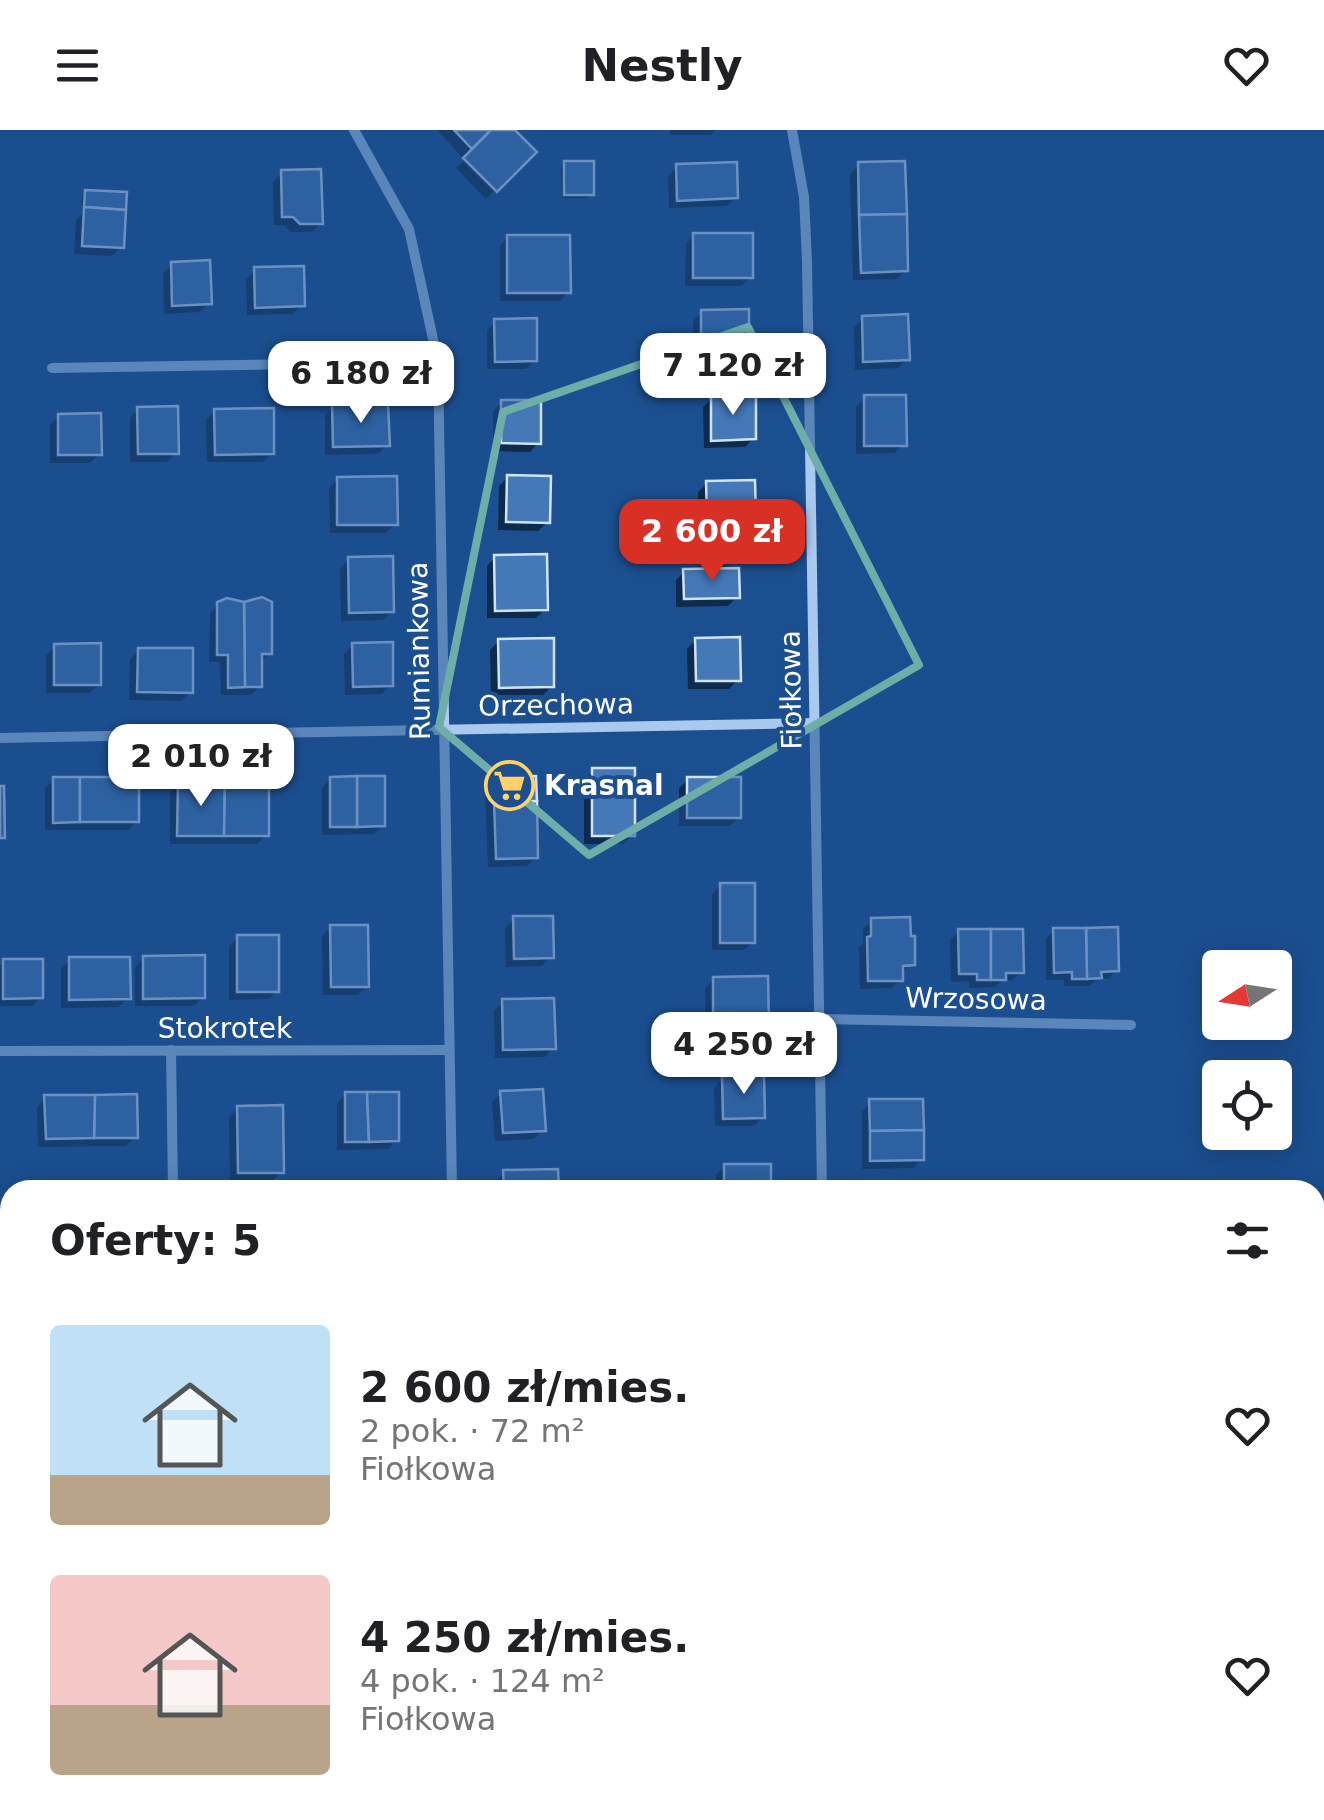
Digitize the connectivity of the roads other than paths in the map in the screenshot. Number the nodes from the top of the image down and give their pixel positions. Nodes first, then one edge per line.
1 (354, 130) edge
2 (792, 130) edge
3 (438, 362) junction
4 (52, 368) dead end
5 (814, 723) junction
6 (442, 730) junction
7 (0, 738) edge
8 (820, 1019) junction
9 (1131, 1024) dead end
10 (171, 1050) junction
11 (449, 1050) junction
12 (0, 1051) edge
13 (173, 1180) edge
14 (452, 1180) edge
15 (822, 1180) edge

1 - 3 street, Rumiankowa
2 - 5 street, Fiołkowa
3 - 4 street
3 - 6 street, Rumiankowa
5 - 6 street, Orzechowa
5 - 8 street, Fiołkowa
6 - 7 street, Orzechowa
6 - 11 street, Rumiankowa
8 - 9 street, Wrzosowa
8 - 15 street, Fiołkowa
10 - 11 street, Stokrotek
10 - 12 street, Stokrotek
10 - 13 street
11 - 14 street, Rumiankowa

